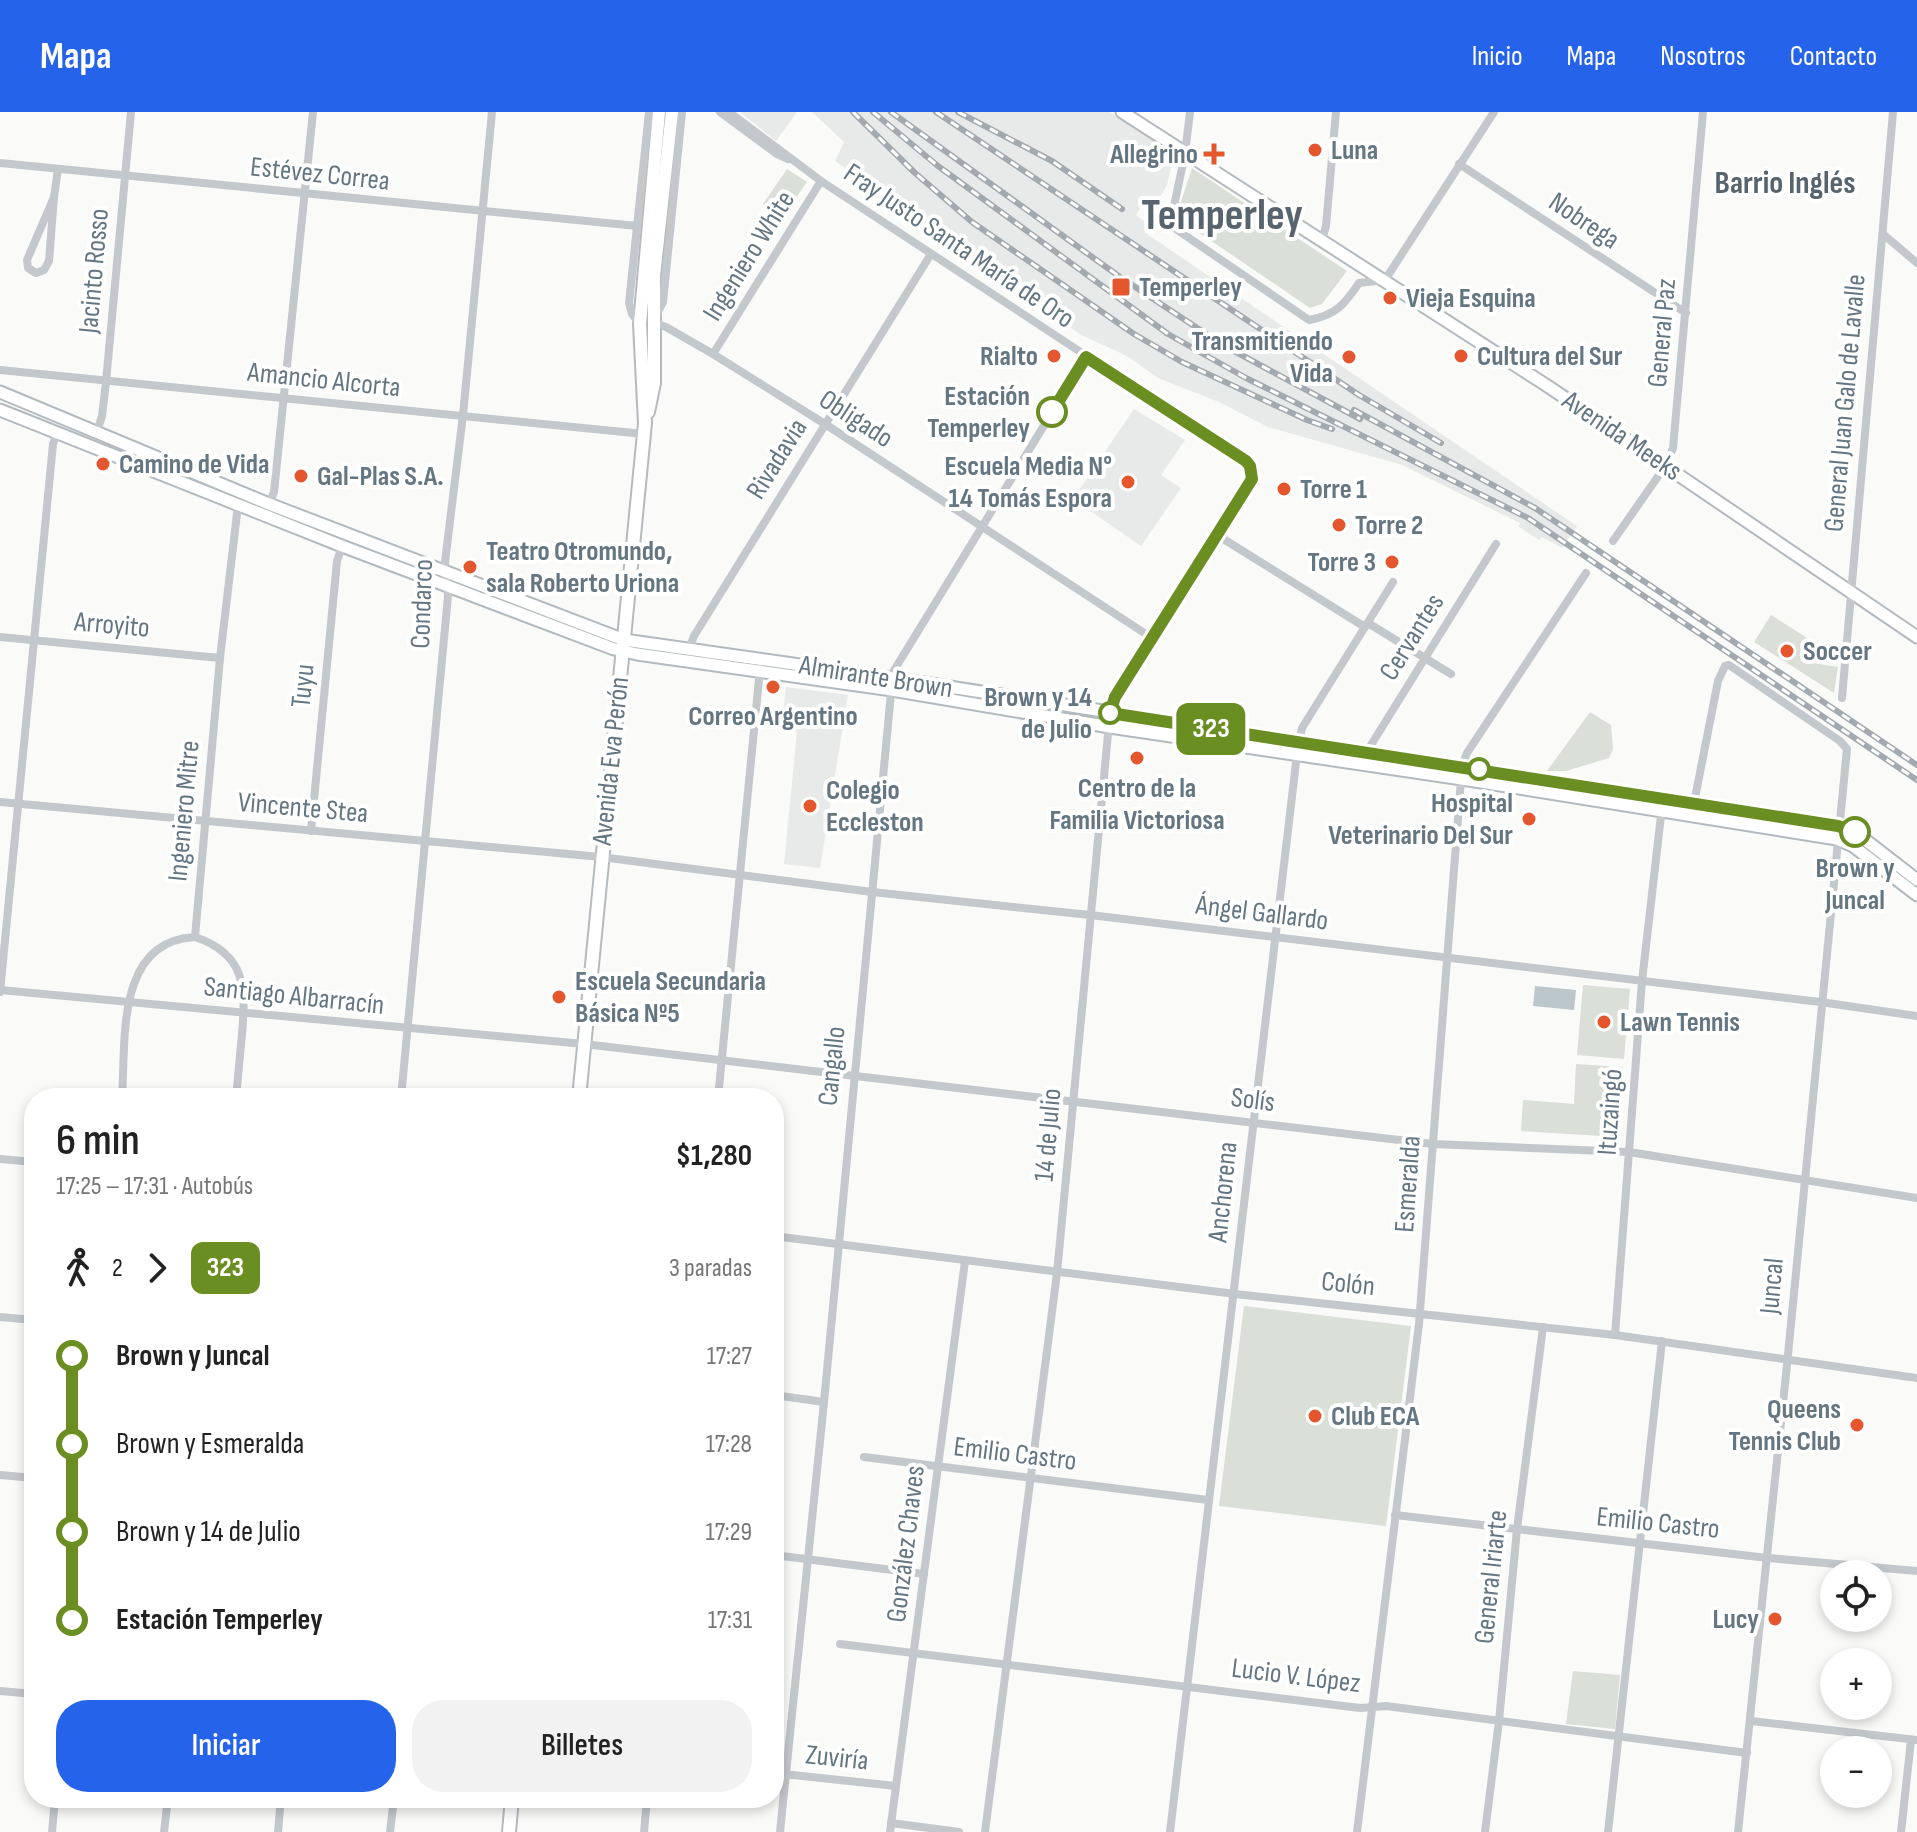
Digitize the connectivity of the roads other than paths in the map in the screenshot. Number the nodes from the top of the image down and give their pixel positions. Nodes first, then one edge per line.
1 (131, 112) edge
2 (313, 112) edge
3 (492, 112) edge
4 (649, 112) edge
5 (659, 112) edge
6 (672, 112) edge
7 (682, 112) edge
8 (1122, 112) edge
9 (1190, 112) edge
10 (1336, 112) edge
11 (1494, 112) edge
12 (1703, 112) edge
13 (1893, 112) edge
14 (724, 113) edge
15 (1185, 154) junction
16 (0, 163) edge
17 (1459, 164) junction
18 (58, 169) junction
19 (124, 176) junction
20 (821, 181) junction
21 (305, 195) junction
22 (54, 197) junction
23 (481, 211) junction
24 (637, 226) junction
25 (1883, 234) junction
26 (1322, 240) junction
27 (931, 254) junction
28 (1917, 263) edge
29 (1385, 280) junction
30 (1686, 313) junction
31 (646, 323) junction
32 (713, 354) junction
33 (1086, 357) junction
34 (0, 370) edge
35 (106, 382) junction
36 (0, 392) edge
37 (283, 397) junction
38 (0, 410) edge
39 (463, 415) junction
40 (825, 424) junction
41 (645, 428) junction
42 (57, 432) junction
43 (97, 432) junction
44 (1666, 465) junction
45 (1252, 479) joint
46 (269, 504) junction
47 (238, 505) junction
48 (981, 527) junction
49 (1217, 535) junction
50 (1613, 541) dead end
51 (1496, 544) dead end
52 (342, 546) junction
53 (446, 573) junction
54 (1586, 573) dead end
55 (1393, 582) dead end
56 (448, 586) junction
57 (1850, 591) junction
58 (1366, 625) junction
59 (0, 637) edge
60 (1917, 637) edge
61 (1152, 638) junction
62 (34, 640) junction
63 (623, 646) junction
64 (689, 649) junction
65 (220, 658) junction
66 (1425, 658) junction
67 (760, 666) junction
68 (1451, 674) dead end
69 (892, 684) junction
70 (1842, 698) dead end
71 (1110, 713) junction
72 (1110, 727) junction
73 (1298, 748) junction
74 (1366, 753) junction
75 (1462, 773) junction
76 (1663, 798) junction
77 (0, 802) edge
78 (1694, 803) junction
79 (20, 804) junction
80 (1661, 811) junction
81 (206, 822) junction
82 (311, 831) junction
83 (1838, 832) junction
84 (426, 840) junction
85 (601, 857) junction
86 (741, 875) junction
87 (1917, 880) edge
88 (872, 892) junction
89 (1917, 895) edge
90 (1090, 915) junction
91 (195, 937) junction
92 (1275, 937) junction
93 (1449, 957) junction
94 (1642, 981) junction
95 (0, 992) edge
96 (130, 1001) junction
97 (1820, 1002) junction
98 (243, 1014) junction
99 (1917, 1016) edge
100 (407, 1029) junction
101 (584, 1044) junction
102 (722, 1061) junction
103 (853, 1077) junction
104 (123, 1088) edge
105 (237, 1088) edge
106 (402, 1088) edge
107 (580, 1088) edge
108 (719, 1088) edge
109 (1073, 1101) junction
110 (1252, 1122) junction
111 (1433, 1144) junction
112 (1629, 1152) junction
113 (0, 1159) edge
114 (24, 1161) edge
115 (1804, 1179) junction
116 (1917, 1198) edge
117 (784, 1237) edge
118 (838, 1244) junction
119 (965, 1261) junction
120 (1057, 1273) junction
121 (1235, 1294) junction
122 (1420, 1315) junction
123 (0, 1317) edge
124 (24, 1319) edge
125 (1543, 1327) junction
126 (1615, 1335) junction
127 (1662, 1341) junction
128 (1788, 1358) junction
129 (1917, 1378) edge
130 (784, 1396) edge
131 (824, 1402) junction
132 (864, 1457) dead end
133 (937, 1466) junction
134 (0, 1475) edge
135 (24, 1477) edge
136 (1032, 1477) junction
137 (1208, 1500) junction
138 (1395, 1515) junction
139 (1517, 1529) junction
140 (1639, 1543) junction
141 (784, 1556) edge
142 (1768, 1558) junction
143 (807, 1559) junction
144 (1917, 1571) edge
145 (924, 1574) junction
146 (840, 1644) dead end
147 (914, 1652) junction
148 (1007, 1663) junction
149 (1186, 1685) junction
150 (0, 1691) edge
151 (24, 1693) edge
152 (1372, 1707) junction
153 (1499, 1721) junction
154 (1751, 1721) junction
155 (1619, 1736) junction
156 (1914, 1740) edge
157 (1747, 1753) junction
158 (786, 1775) junction
159 (896, 1786) junction
160 (784, 1794) edge
161 (54, 1808) edge
162 (167, 1808) edge
163 (280, 1808) edge
164 (393, 1808) edge
165 (511, 1808) edge
166 (646, 1808) edge
167 (783, 1808) edge
168 (891, 1827) edge
169 (52, 1832) edge
170 (164, 1832) edge
171 (278, 1832) edge
172 (390, 1832) edge
173 (509, 1832) edge
174 (644, 1832) edge
175 (780, 1832) edge
176 (959, 1832) edge
177 (985, 1832) edge
178 (1170, 1832) edge
179 (1357, 1832) edge
180 (1485, 1832) edge
181 (1608, 1832) edge
182 (1738, 1832) edge
183 (1901, 1832) edge

1 - 19 street, Jacinto Rosso
2 - 21 street
3 - 23 street, Condarco
4 - 24 street
5 - 31 main road
6 - 31 main road
7 - 31 street
8 - 15 main road, Avenida Meeks
9 - 15 street
10 - 26 street
11 - 17 street
12 - 30 street, General Paz
13 - 25 street, General Juan Galo de Lavalle
14 - 20 street, Fray Justo Santa María de Oro
15 - 26 main road, Avenida Meeks
15 - 29 street
16 - 18 street, Estévez Correa
17 - 29 street
17 - 30 street, Nobrega
18 - 19 street, Estévez Correa
18 - 22 street
19 - 21 street, Estévez Correa
19 - 35 street, Jacinto Rosso
20 - 27 street, Fray Justo Santa María de Oro
20 - 32 street, Ingeniero White
21 - 23 street, Estévez Correa
21 - 37 street
22 - 22 street
23 - 24 street, Estévez Correa
23 - 39 street, Condarco
24 - 31 street
25 - 28 street
25 - 57 street, General Juan Galo de Lavalle
26 - 29 main road, Avenida Meeks
27 - 33 street, Fray Justo Santa María de Oro
27 - 40 street, Rivadavia
29 - 44 main road, Avenida Meeks
30 - 44 street, General Paz
31 - 32 street, Obligado
31 - 41 main road, Avenida Eva Perón
32 - 40 street, Obligado
33 - 45 street, Fray Justo Santa María de Oro
33 - 48 street, Cangallo
34 - 35 street, Amancio Alcorta
35 - 37 street, Amancio Alcorta
35 - 43 street, Jacinto Rosso
36 - 43 main road, Almirante Brown
37 - 39 street, Amancio Alcorta
37 - 46 street
38 - 42 main road, Almirante Brown
39 - 41 street, Amancio Alcorta
39 - 53 street, Condarco
40 - 48 street, Obligado
40 - 64 street, Rivadavia
41 - 63 main road, Avenida Eva Perón
42 - 47 main road, Almirante Brown
42 - 62 street
43 - 46 main road, Almirante Brown
44 - 50 street, General Paz
44 - 57 main road, Avenida Meeks
45 - 49 street, 14 de Julio
46 - 53 main road, Almirante Brown
47 - 52 main road, Almirante Brown
47 - 65 street, Ingeniero Mitre
48 - 61 street, Obligado
48 - 69 street, Cangallo
49 - 58 street
49 - 61 street, 14 de Julio
51 - 66 street, Cervantes
52 - 56 main road, Almirante Brown
52 - 82 street, Tuyu
53 - 56 street, Condarco
53 - 63 main road, Almirante Brown
54 - 75 street, Esmeralda
55 - 58 street, Anchorena
56 - 63 main road, Almirante Brown
56 - 84 street, Condarco
57 - 60 main road, Avenida Meeks
57 - 70 street, General Juan Galo de Lavalle
58 - 66 street
58 - 73 street, Anchorena
59 - 62 street, Arroyito
61 - 71 street, 14 de Julio
62 - 65 street, Arroyito
62 - 79 street
63 - 64 main road, Almirante Brown
63 - 67 main road, Almirante Brown
63 - 85 main road, Avenida Eva Perón
64 - 67 main road, Almirante Brown
65 - 81 street, Ingeniero Mitre
66 - 68 street
66 - 74 street, Cervantes
67 - 69 main road, Almirante Brown
67 - 86 street
69 - 71 main road, Almirante Brown
69 - 72 main road, Almirante Brown
69 - 88 street, Cangallo
71 - 72 street, 14 de Julio
71 - 73 main road, Almirante Brown
72 - 73 main road, Almirante Brown
72 - 90 street, 14 de Julio
73 - 74 main road, Almirante Brown
73 - 75 main road, Almirante Brown
73 - 92 street, Anchorena
74 - 75 main road, Almirante Brown
75 - 76 main road, Almirante Brown
75 - 80 main road, Almirante Brown
75 - 93 street, Esmeralda
76 - 78 main road, Almirante Brown
76 - 80 street, Ituzaingó
77 - 79 street, Vincente Stea
78 - 83 main road, Almirante Brown
78 - 83 street, Juncal
79 - 81 street, Vincente Stea
79 - 95 street
80 - 83 main road, Almirante Brown
80 - 94 street, Ituzaingó
81 - 82 street, Vincente Stea
81 - 91 street, Ingeniero Mitre
82 - 84 street, Vincente Stea
83 - 87 main road, Almirante Brown
83 - 89 main road, Almirante Brown
83 - 97 street, Juncal
84 - 85 street, Vincente Stea
84 - 100 street, Condarco
85 - 86 street, Ángel Gallardo
85 - 101 main road, Avenida Eva Perón
86 - 88 street, Ángel Gallardo
86 - 102 street
88 - 90 street, Ángel Gallardo
88 - 103 street, Cangallo
90 - 92 street, Ángel Gallardo
90 - 109 street, 14 de Julio
91 - 96 street
91 - 98 street
92 - 93 street, Ángel Gallardo
92 - 110 street, Anchorena
93 - 94 street, Ángel Gallardo
93 - 111 street, Esmeralda
94 - 97 street, Ángel Gallardo
94 - 112 street, Ituzaingó
95 - 96 street, Santiago Albarracín
96 - 98 street, Santiago Albarracín
96 - 104 street
97 - 99 street, Ángel Gallardo
97 - 115 street, Juncal
98 - 100 street, Santiago Albarracín
98 - 105 street
100 - 101 street, Santiago Albarracín
100 - 106 street, Condarco
101 - 102 street, Solís
101 - 107 main road, Avenida Eva Perón
102 - 103 street, Solís
102 - 108 street
103 - 109 street, Solís
103 - 118 street, Cangallo
109 - 110 street, Solís
109 - 120 street, 14 de Julio
110 - 111 street, Solís
110 - 121 street, Anchorena
111 - 112 street, Solís
111 - 122 street, Esmeralda
112 - 115 street, Solís
112 - 126 street, Ituzaingó
113 - 114 street
115 - 116 street, Solís
115 - 128 street, Juncal
117 - 118 street, Colón
118 - 119 street, Colón
118 - 131 street, Cangallo
119 - 120 street, Colón
119 - 133 street, González Chaves
120 - 121 street, Colón
120 - 136 street, 14 de Julio
121 - 122 street, Colón
121 - 137 street, Anchorena
122 - 125 street, Colón
122 - 138 street, Esmeralda
123 - 124 street
125 - 126 street, Colón
125 - 139 street, General Iriarte
126 - 127 street, Colón
127 - 128 street, Colón
127 - 140 street
128 - 129 street, Colón
128 - 142 street, Juncal
130 - 131 street
131 - 143 street, Cangallo
132 - 133 street, Emilio Castro
133 - 136 street, Emilio Castro
133 - 145 street, González Chaves
134 - 135 street
136 - 137 street, Emilio Castro
136 - 148 street, 14 de Julio
137 - 149 street, Anchorena
138 - 139 street, Emilio Castro
138 - 152 street, Esmeralda
139 - 140 street, Emilio Castro
139 - 153 street, General Iriarte
140 - 142 street, Emilio Castro
140 - 155 street
141 - 143 street
142 - 144 street, Emilio Castro
142 - 154 street, Juncal
143 - 145 street
143 - 158 street, Cangallo
145 - 147 street, González Chaves
146 - 147 street, Lucio V. López
147 - 148 street, Lucio V. López
147 - 159 street, González Chaves
148 - 149 street, Lucio V. López
148 - 177 street, 14 de Julio
149 - 152 street, Lucio V. López
149 - 178 street, Anchorena
150 - 151 street
152 - 153 street, Lucio V. López
152 - 179 street, Esmeralda
153 - 155 street, Lucio V. López
153 - 180 street, General Iriarte
154 - 156 street
154 - 157 street, Juncal
155 - 157 street, Lucio V. López
155 - 181 street
156 - 183 street
157 - 182 street, Juncal
158 - 159 street, Zuviría
158 - 160 street, Cangallo
159 - 168 street, González Chaves
161 - 169 street
162 - 170 street
163 - 171 street
164 - 172 street
165 - 173 main road
166 - 174 street
167 - 175 street, Cangallo
168 - 176 street

